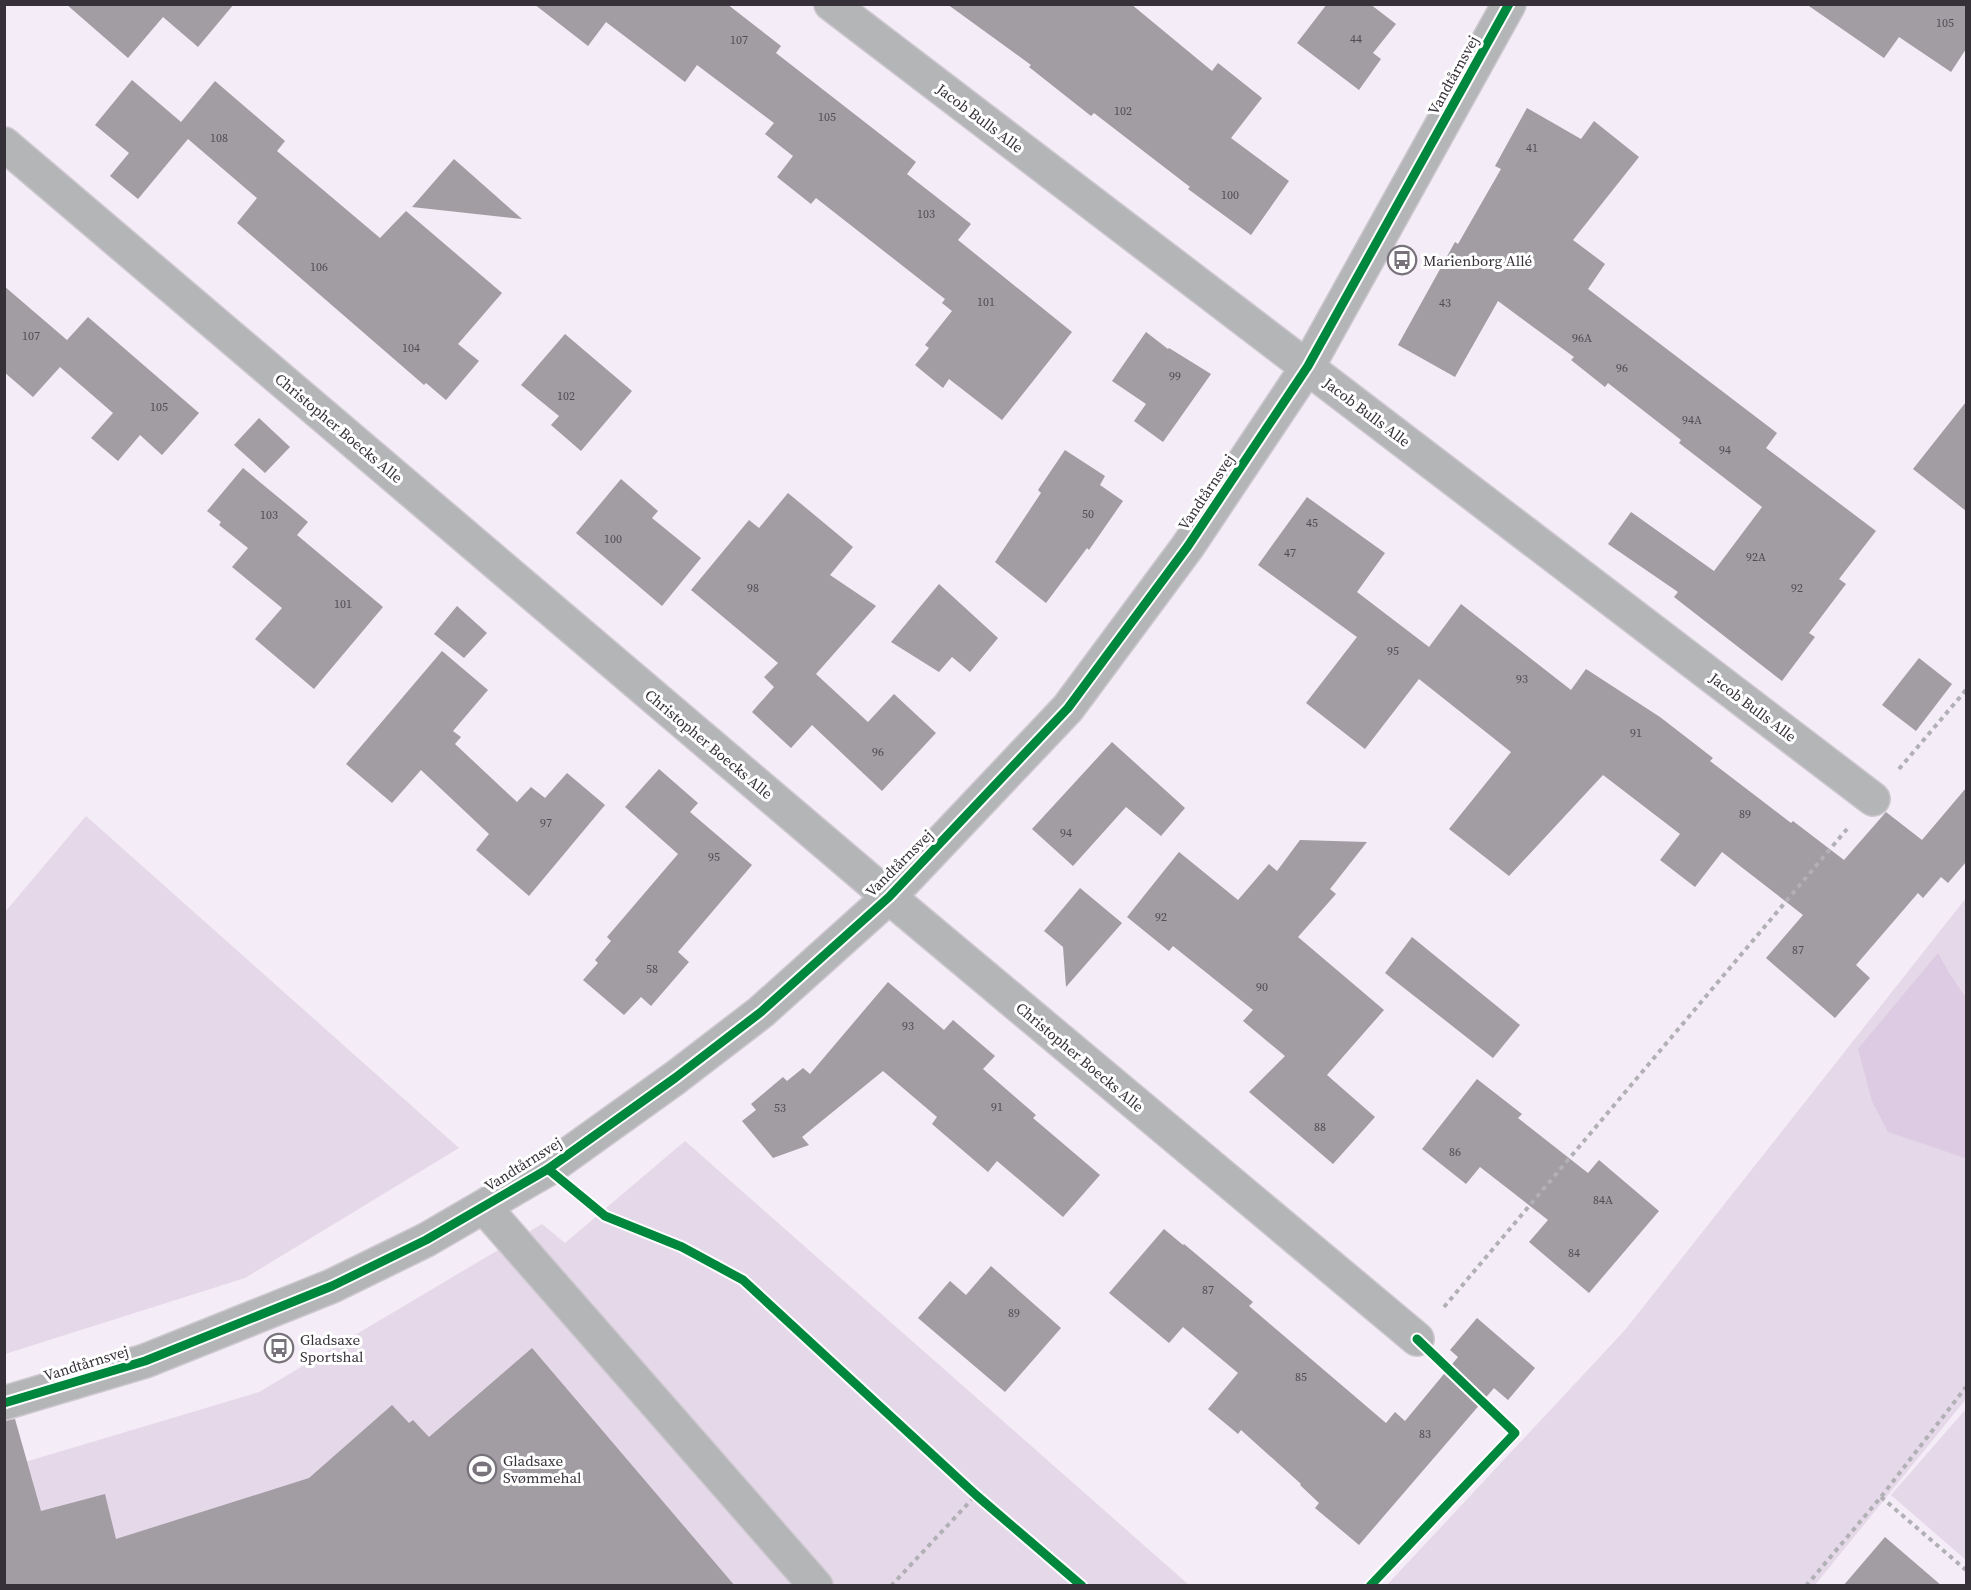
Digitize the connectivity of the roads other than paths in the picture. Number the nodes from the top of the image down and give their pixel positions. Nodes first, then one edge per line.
1 (831, 4) edge
2 (1509, 4) edge
3 (4, 144) edge
4 (1308, 366) junction
5 (1873, 799) road end
6 (889, 897) junction
7 (484, 1207) junction
8 (1417, 1339) road end
9 (4, 1403) edge
10 (816, 1586) edge

1 - 4 street, Jacob Bulls Alle
2 - 4 street, Vandtårnsvej
3 - 6 street, Christopher Boecks Alle
4 - 5 street, Jacob Bulls Alle
4 - 6 street, Vandtårnsvej
6 - 7 street, Vandtårnsvej
6 - 8 street, Christopher Boecks Alle
7 - 9 street, Vandtårnsvej
7 - 10 street

